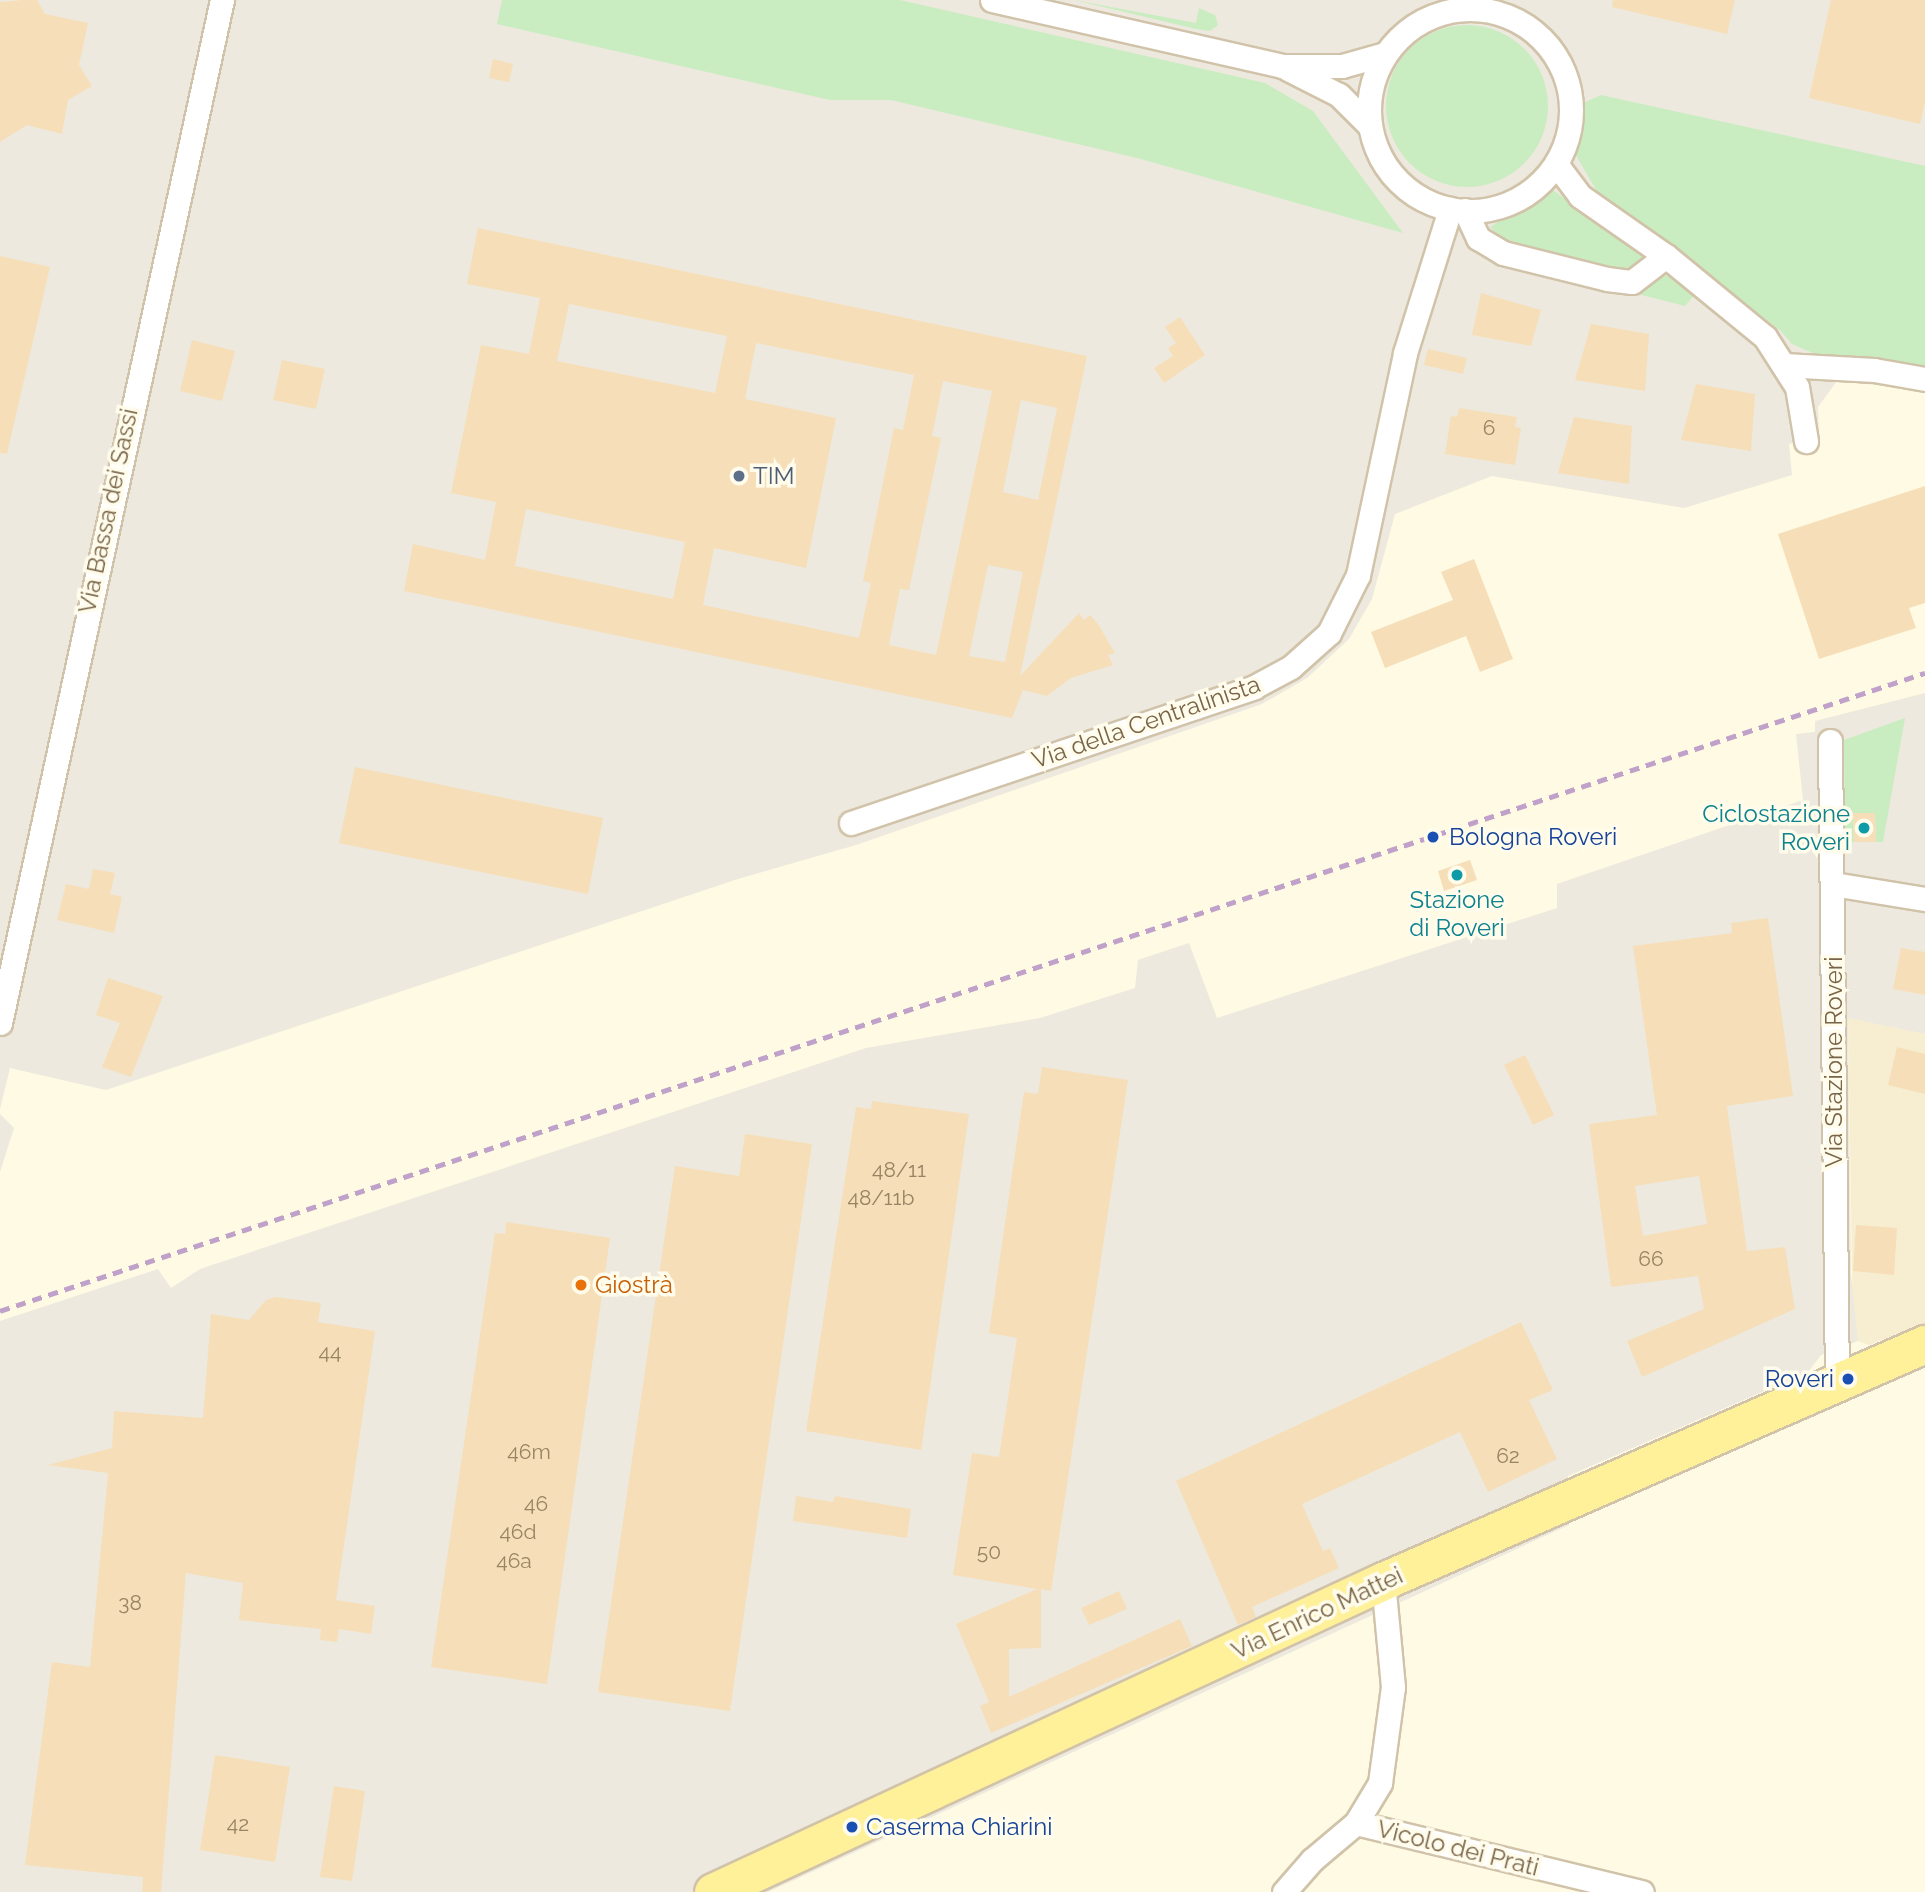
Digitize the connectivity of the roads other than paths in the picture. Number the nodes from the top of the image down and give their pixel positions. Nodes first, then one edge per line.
1 (222, 0) edge
2 (992, 0) edge
3 (1450, 0) edge
4 (1521, 0) edge
5 (1432, 16) junction
6 (1535, 31) junction
7 (1385, 54) junction
8 (1282, 66) junction
9 (1370, 126) junction
10 (1556, 164) junction
11 (1457, 210) junction
12 (1666, 256) junction
13 (1784, 365) junction
14 (1925, 379) edge
15 (1806, 440) dead end
16 (1830, 741) dead end
17 (851, 822) dead end
18 (1833, 884) junction
19 (1925, 899) edge
20 (0, 1023) edge
21 (1925, 1344) edge
22 (1837, 1384) junction
23 (1383, 1581) junction
24 (1356, 1823) junction
25 (713, 1892) edge
26 (1284, 1892) edge
27 (1642, 1892) edge

1 - 20 street, Via Bassa dei Sassi
2 - 8 street
3 - 5 street
4 - 6 street
5 - 6 street
5 - 7 street
6 - 10 street
7 - 8 street
7 - 9 street
8 - 9 street
9 - 11 street
10 - 11 street
10 - 12 street
11 - 12 street
11 - 17 street, Via della Centralinista
12 - 13 street
13 - 14 street
13 - 15 street
16 - 18 street, Via Stazione Roveri
18 - 19 street
18 - 22 street, Via Stazione Roveri
21 - 22 main road, Via Enrico Mattei
22 - 23 main road, Via Enrico Mattei
23 - 24 street
23 - 25 main road, Via Enrico Mattei
24 - 26 street
24 - 27 street, Vicolo dei Prati

